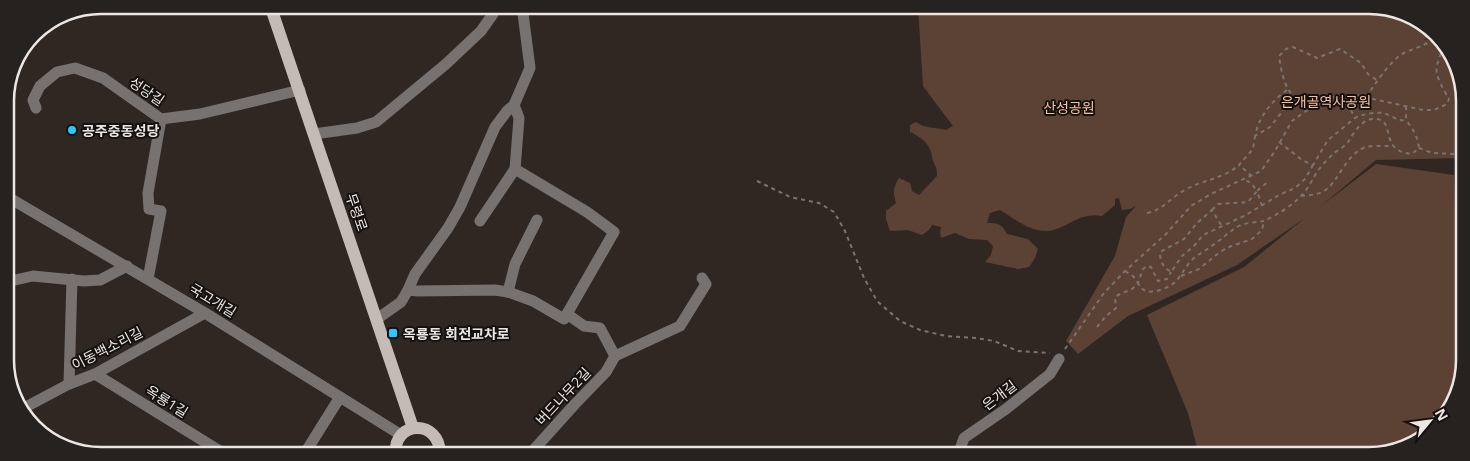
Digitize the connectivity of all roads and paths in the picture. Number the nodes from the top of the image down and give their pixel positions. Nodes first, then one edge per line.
1 (273, 14) edge
2 (494, 14) edge
3 (523, 14) edge
4 (1433, 41) edge
5 (1441, 51) edge
6 (1378, 81) junction
7 (300, 90) junction
8 (1287, 90) junction
9 (1346, 95) junction
10 (1293, 98) junction
11 (1366, 98) junction
12 (514, 105) junction
13 (1406, 106) junction
14 (36, 108) dead end
15 (1309, 109) junction
16 (1356, 118) junction
17 (162, 119) junction
18 (1406, 120) junction
19 (314, 134) junction
20 (1255, 136) junction
21 (1279, 142) junction
22 (1393, 145) junction
23 (1419, 148) junction
24 (1456, 154) dead end
25 (1239, 165) junction
26 (1313, 165) junction
27 (515, 169) junction
28 (1252, 176) junction
29 (1244, 180) junction
30 (757, 181) dead end
31 (1268, 181) dead end
32 (1257, 191) junction
33 (1301, 196) junction
34 (14, 201) edge
35 (1262, 206) junction
36 (1212, 210) junction
37 (1147, 213) dead end
38 (537, 220) dead end
39 (480, 221) dead end
40 (1264, 221) junction
41 (1221, 225) junction
42 (127, 266) junction
43 (1125, 271) junction
44 (1171, 272) junction
45 (1181, 276) junction
46 (702, 278) dead end
47 (72, 279) junction
48 (148, 279) junction
49 (14, 280) edge
50 (1138, 283) junction
51 (408, 290) junction
52 (508, 292) junction
53 (205, 313) junction
54 (567, 314) junction
55 (377, 319) junction
56 (1097, 327) dead end
57 (614, 356) junction
58 (1059, 358) junction
59 (95, 374) junction
60 (69, 384) junction
61 (340, 397) junction
62 (27, 407) edge
63 (414, 428) junction
64 (401, 435) junction
65 (213, 447) edge
66 (309, 447) edge
67 (397, 447) edge
68 (439, 447) edge
69 (536, 447) edge
70 (961, 447) edge

1 - 7 main road, 무령로
2 - 19 street
3 - 12 street
4 - 6 path
5 - 13 path
6 - 8 path
6 - 11 path
7 - 17 street, 성당길
7 - 19 main road, 무령로
8 - 10 path
8 - 20 path
9 - 11 path
9 - 15 path
9 - 16 path
10 - 15 path
10 - 20 path
11 - 13 path
12 - 27 street
12 - 51 street
13 - 18 path
14 - 17 street, 성당길
15 - 21 path
16 - 18 path
16 - 26 path
17 - 48 street
18 - 23 path
19 - 55 main road, 무령로
20 - 25 path
21 - 26 path
21 - 28 path
22 - 23 path
22 - 33 path
22 - 33 path
23 - 24 path
25 - 28 path
25 - 37 path
26 - 35 path
27 - 39 street
27 - 54 street
28 - 29 path
29 - 32 path
29 - 43 path
30 - 58 path
31 - 32 path
32 - 35 path
32 - 36 path
33 - 40 path
34 - 42 street, 국고개길
35 - 41 path
36 - 41 path
36 - 44 path
38 - 52 street
40 - 45 path
40 - 45 path
41 - 44 path
42 - 47 street
42 - 48 street, 국고개길
43 - 50 path
43 - 58 path
44 - 50 path
45 - 50 path
46 - 57 street
47 - 49 street
47 - 60 street
48 - 53 street, 국고개길
50 - 56 path
51 - 52 street
51 - 55 street
52 - 54 street
53 - 59 street, 이동백소리길
53 - 61 street, 국고개길
54 - 57 street
55 - 63 main road, 무령로
57 - 69 street, 버드나무2길
58 - 70 street, 은개길
59 - 60 street, 이동백소리길
59 - 65 street, 옥룡1길
60 - 62 street, 이동백소리길
61 - 64 street, 국고개길
61 - 66 street
63 - 64 main road
63 - 68 main road
64 - 67 main road

